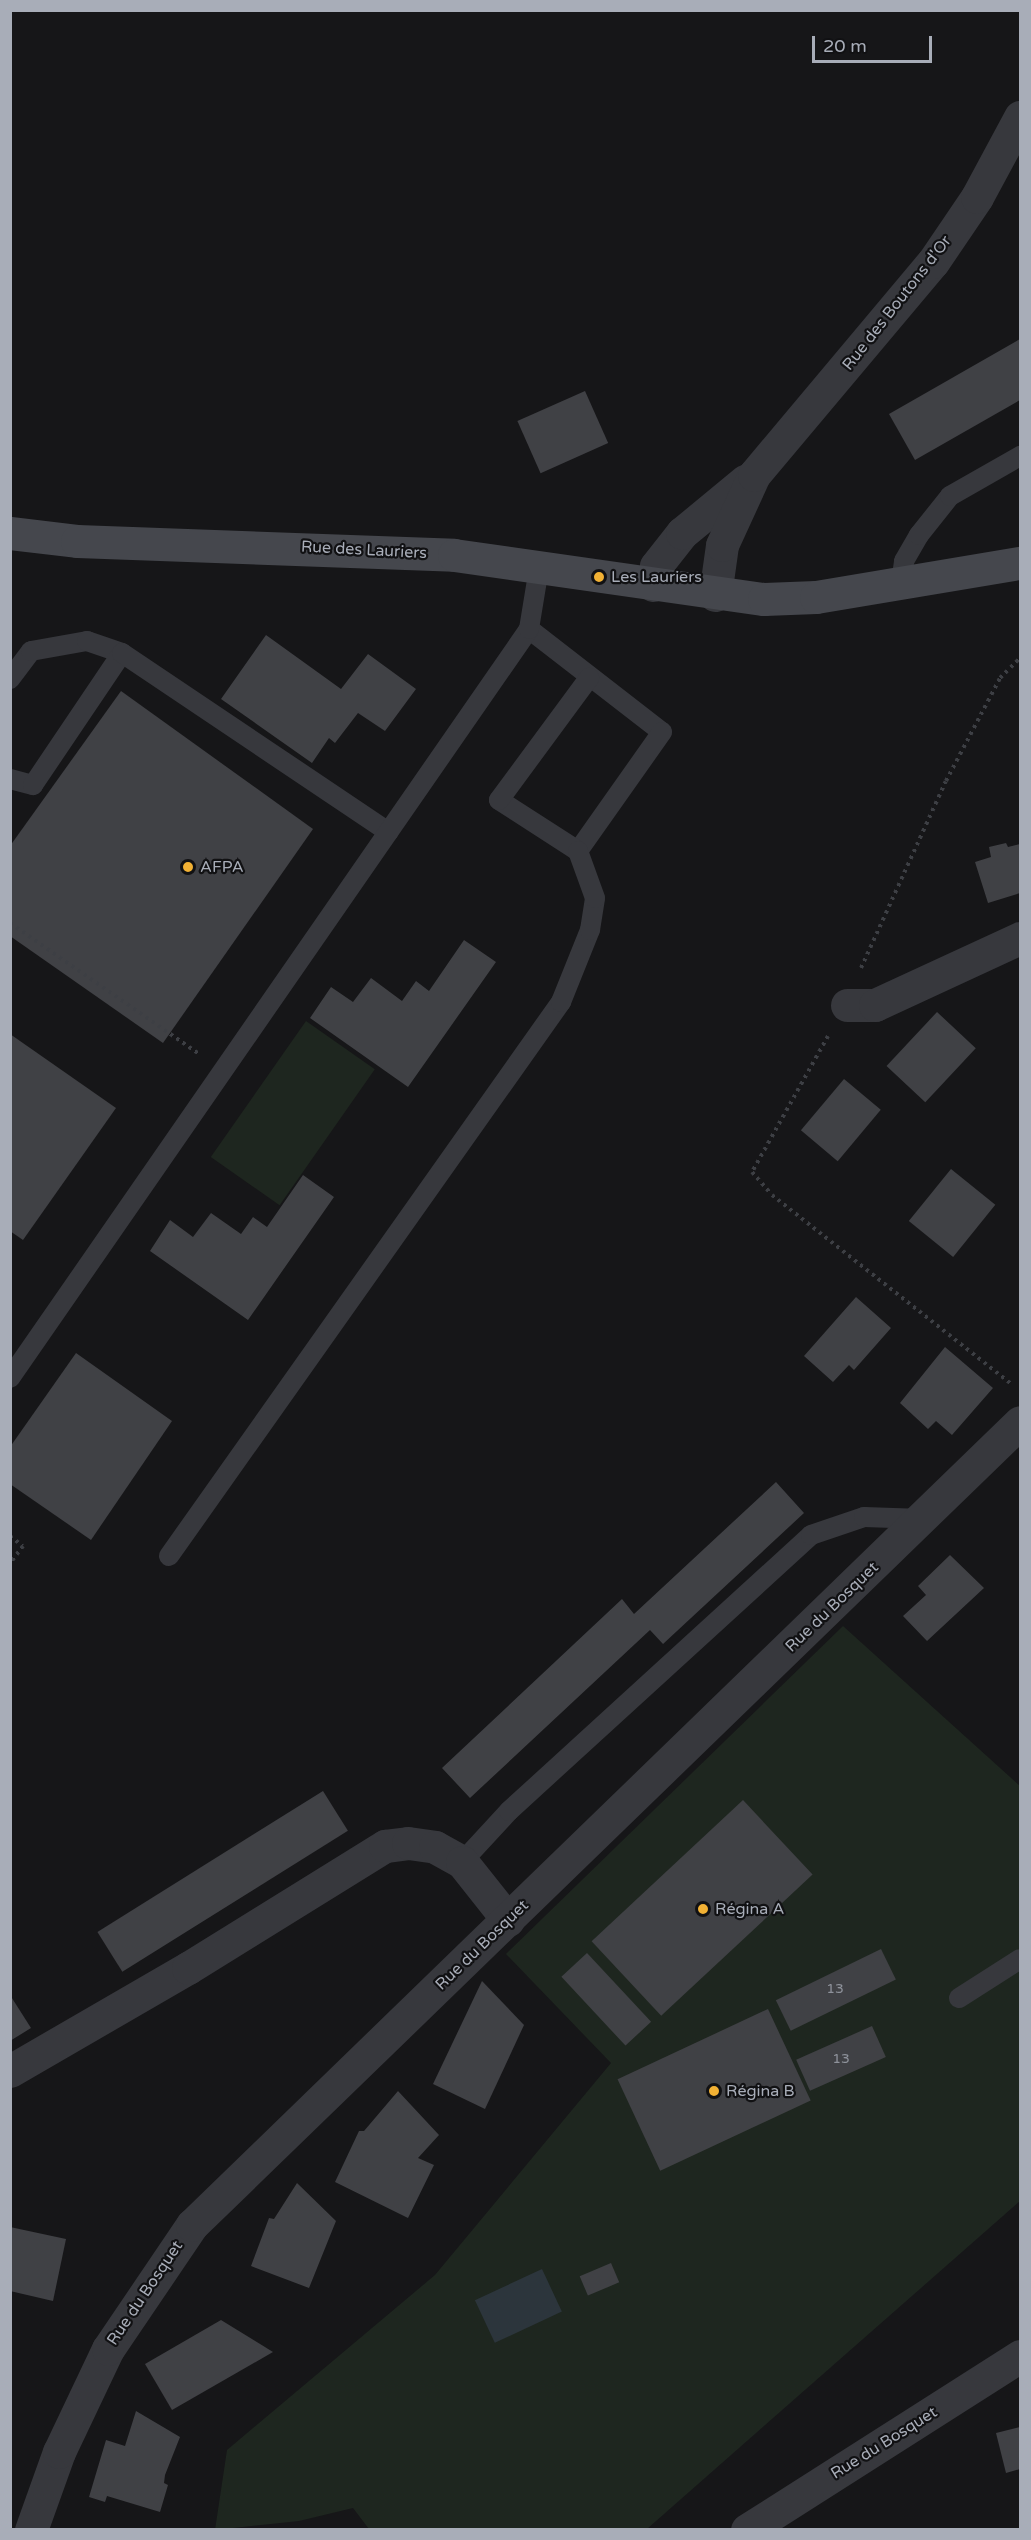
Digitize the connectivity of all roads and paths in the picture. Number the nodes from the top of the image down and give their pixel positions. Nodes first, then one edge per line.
1 (1020, 117) edge
2 (1020, 456) edge
3 (754, 475) junction
4 (10, 533) edge
5 (1020, 562) edge
6 (539, 568) junction
7 (901, 583) junction
8 (653, 585) junction
9 (716, 595) junction
10 (529, 629) junction
11 (122, 653) junction
12 (589, 678) junction
13 (10, 679) edge
14 (10, 779) edge
15 (388, 832) junction
16 (578, 850) junction
17 (10, 923) edge
18 (1020, 938) edge
19 (847, 1005) dead end
20 (173, 1037) dead end
21 (957, 1341) dead end
22 (969, 1350) dead end
23 (10, 1378) edge
24 (1020, 1422) edge
25 (923, 1519) junction
26 (10, 1536) edge
27 (169, 1556) dead end
28 (10, 1563) edge
29 (462, 1862) junction
30 (508, 1920) junction
31 (1020, 1959) edge
32 (959, 1998) dead end
33 (10, 2071) edge
34 (1020, 2356) edge
35 (31, 2529) edge
36 (747, 2529) edge

1 - 3 street, Rue des Boutons d'Or
2 - 7 lane
3 - 8 street, Rue des Boutons d'Or
3 - 9 street, Rue des Boutons d'Or
4 - 6 main road, Rue des Lauriers
5 - 7 main road
6 - 8 main road, Rue des Lauriers
6 - 10 lane
7 - 9 main road
8 - 9 main road, Rue des Lauriers
10 - 12 lane
10 - 15 lane
11 - 13 lane
11 - 14 lane
11 - 15 lane
12 - 16 lane
12 - 16 lane
15 - 23 lane
16 - 27 lane
17 - 20 path
18 - 19 street
21 - 22 path
24 - 25 street, Rue du Bosquet
25 - 29 lane
25 - 30 street, Rue du Bosquet
26 - 28 path
29 - 30 street
29 - 33 street
30 - 35 street, Rue du Bosquet
31 - 32 lane
34 - 36 street, Rue du Bosquet

